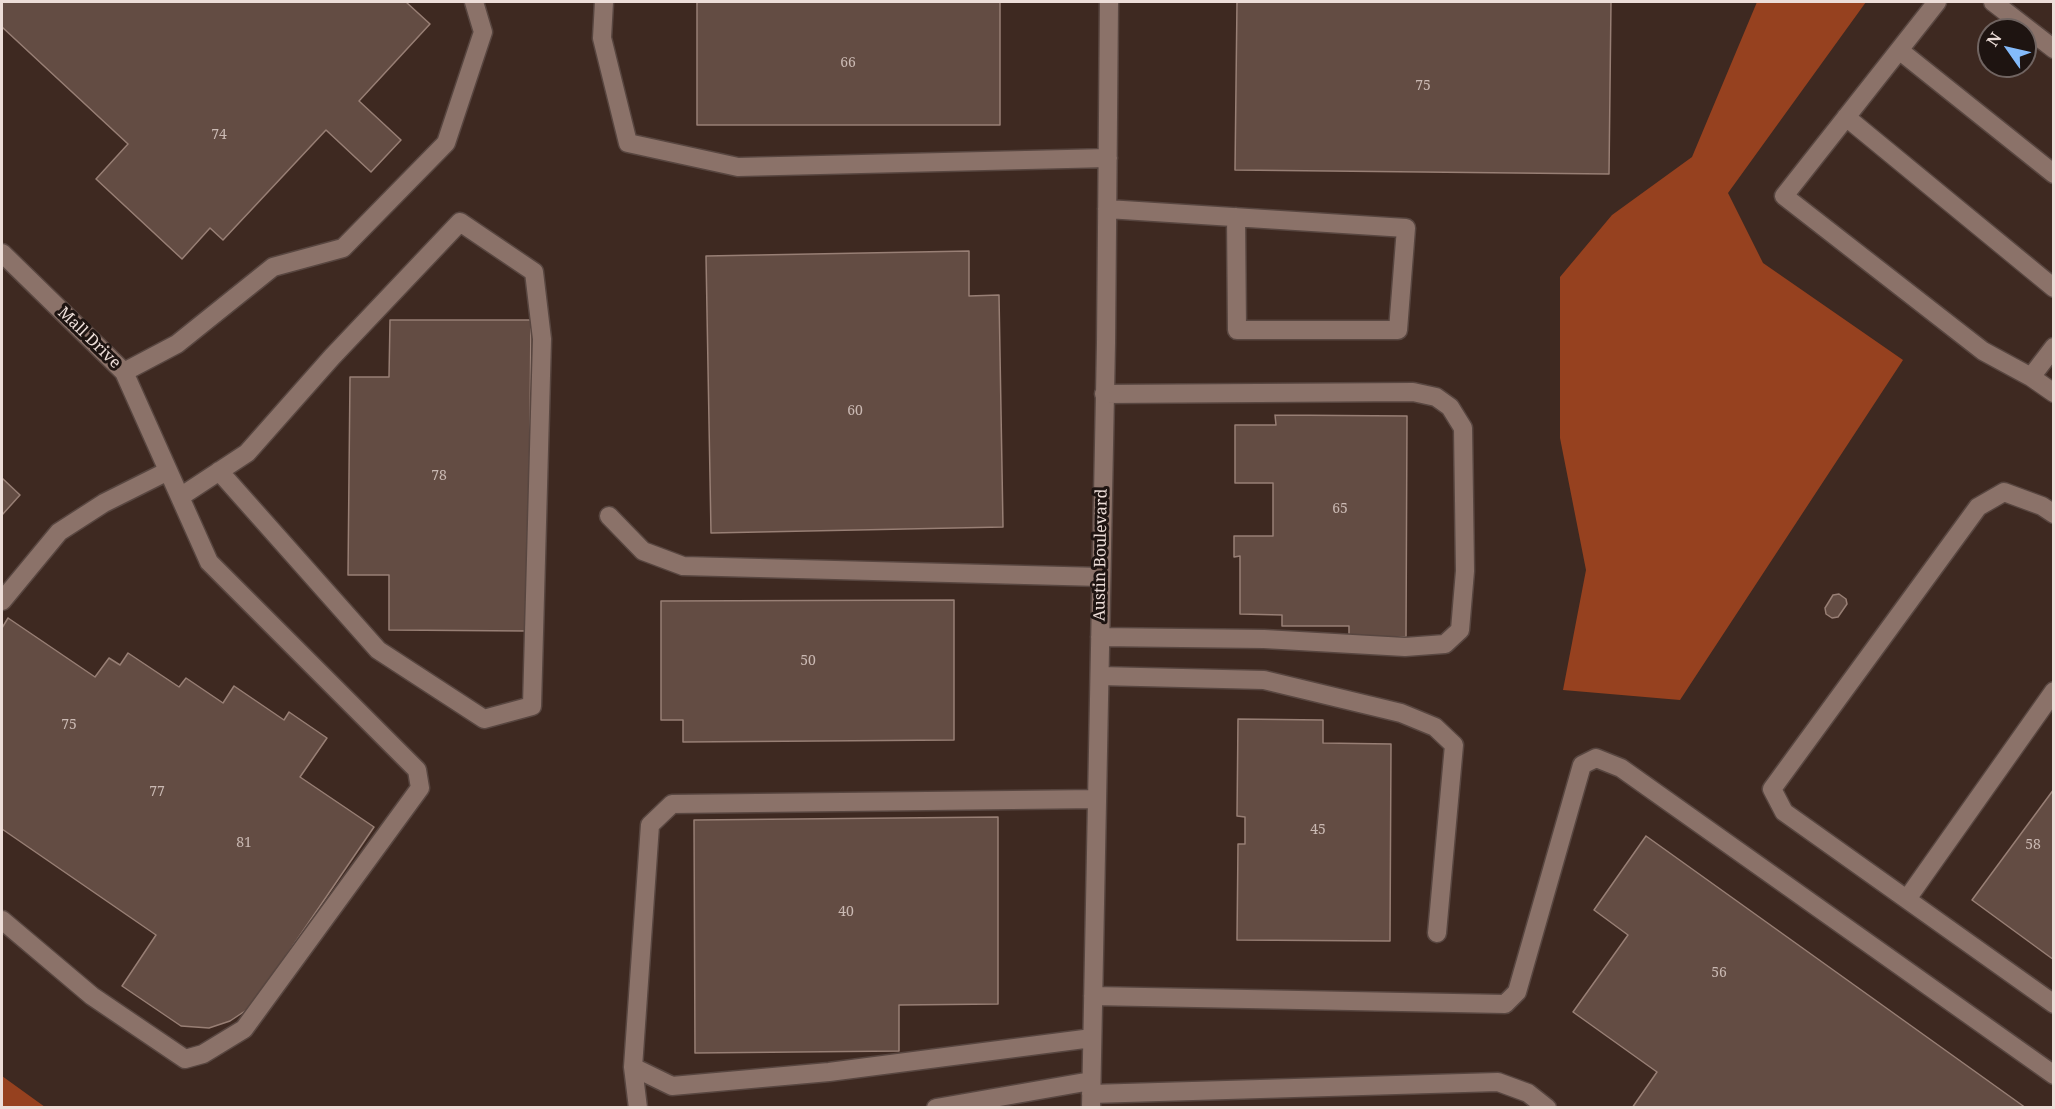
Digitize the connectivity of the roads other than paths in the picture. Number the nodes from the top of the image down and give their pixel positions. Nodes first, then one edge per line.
1 (474, 2) edge
2 (604, 2) edge
3 (1109, 2) edge
4 (1937, 2) edge
5 (1993, 2) edge
6 (2054, 49) edge
7 (1899, 50) junction
8 (1846, 117) junction
9 (1108, 158) junction
10 (2054, 174) edge
11 (1107, 209) junction
12 (1236, 217) junction
13 (2, 253) edge
14 (2054, 288) edge
15 (2054, 347) edge
16 (124, 372) junction
17 (2031, 376) junction
18 (2054, 393) edge
19 (1104, 394) junction
20 (168, 471) junction
21 (219, 471) junction
22 (180, 496) junction
23 (2054, 514) edge
24 (609, 516) dead end
25 (1101, 577) junction
26 (2, 601) edge
27 (1100, 637) junction
28 (1100, 676) junction
29 (2054, 690) edge
30 (1097, 799) junction
31 (1907, 899) junction
32 (2, 920) edge
33 (1437, 933) dead end
34 (1093, 996) junction
35 (2054, 1004) edge
36 (1092, 1038) junction
37 (633, 1067) junction
38 (2054, 1075) edge
39 (1091, 1094) edge
40 (1190, 1099) edge
41 (638, 1107) edge
42 (936, 1107) edge
43 (1547, 1107) edge

1 - 16 street
2 - 9 street
3 - 9 street, Austin Boulevard
4 - 7 street
5 - 6 street
7 - 8 street
7 - 10 street
8 - 14 street
8 - 17 street
9 - 11 street, Austin Boulevard
11 - 12 street
11 - 19 street, Austin Boulevard
12 - 12 street
13 - 16 street, Mall Drive
15 - 17 street
16 - 20 street, Mall Drive
17 - 18 street
19 - 25 street, Austin Boulevard
19 - 27 street
20 - 22 street, Mall Drive
20 - 26 street
21 - 21 street
21 - 22 street
22 - 32 street, Mall Drive
23 - 31 street
24 - 25 street
25 - 27 street, Austin Boulevard
27 - 28 street, Austin Boulevard
28 - 30 street, Austin Boulevard
28 - 33 street
29 - 31 street
30 - 34 street, Austin Boulevard
30 - 37 street
31 - 35 street
34 - 36 street, Austin Boulevard
34 - 38 street
36 - 37 street
36 - 39 street, Austin Boulevard
37 - 41 street
39 - 40 street
39 - 42 street
40 - 43 street

